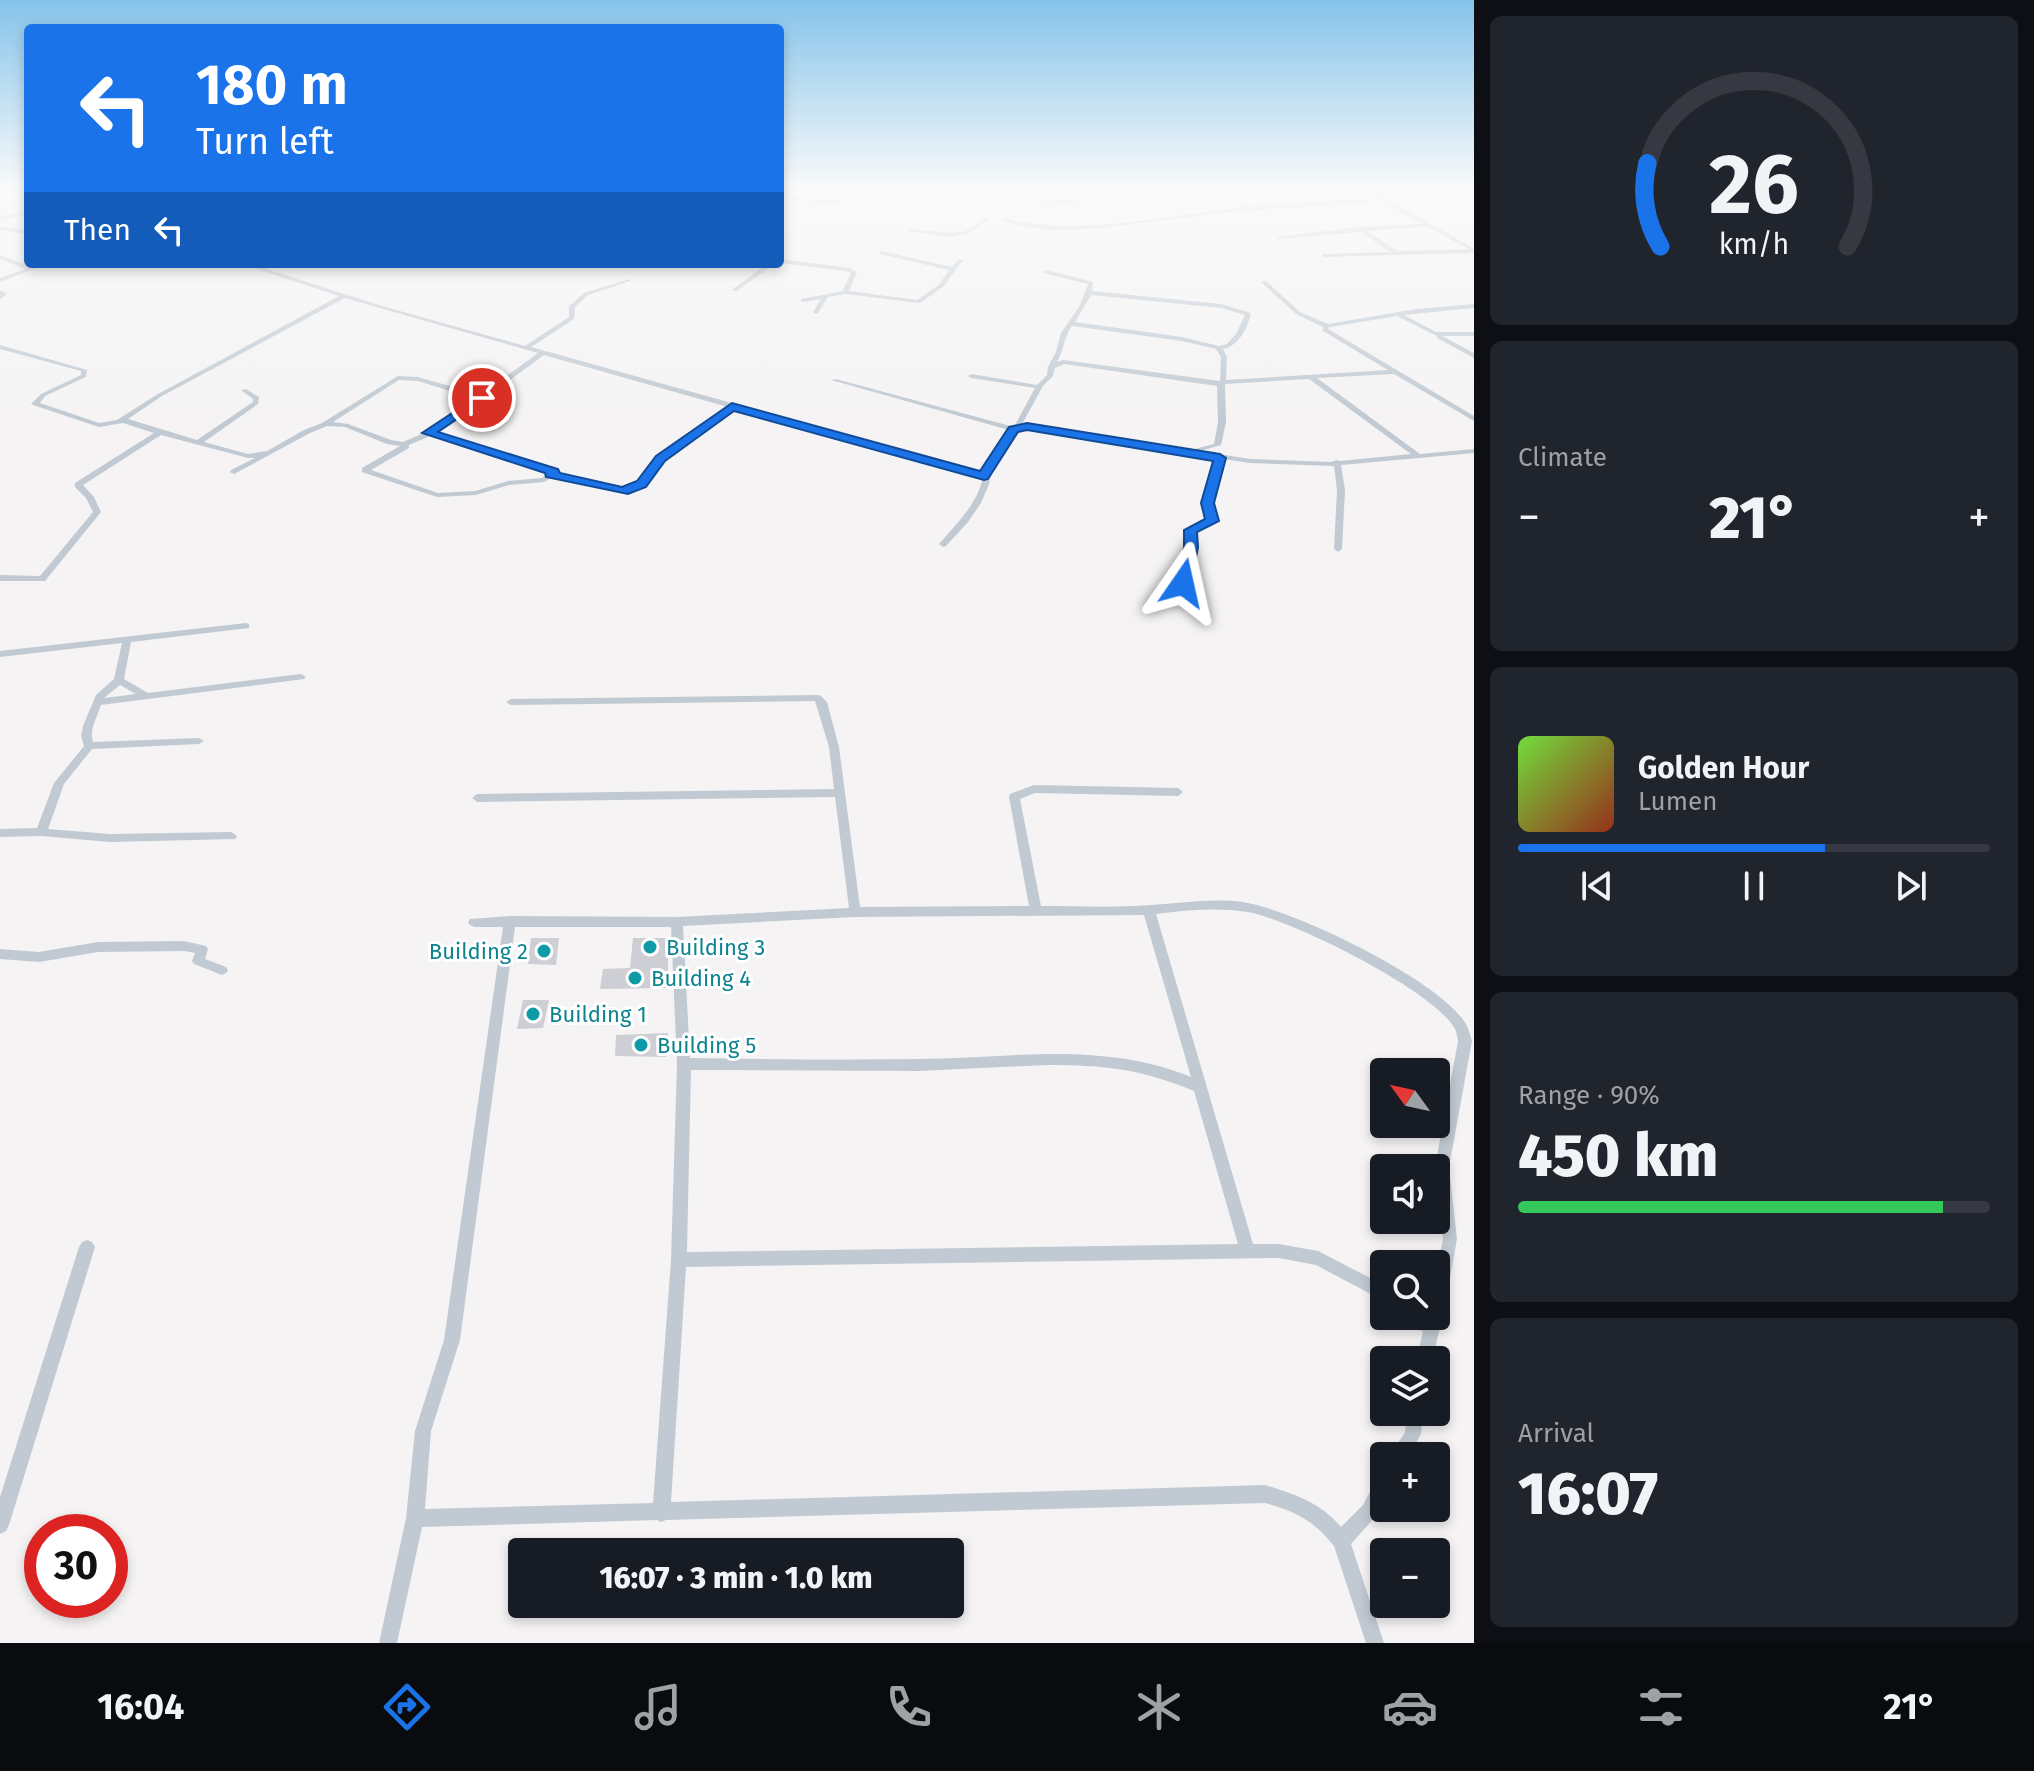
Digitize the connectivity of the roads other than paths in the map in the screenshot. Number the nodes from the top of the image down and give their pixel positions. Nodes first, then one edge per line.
1 (811, 266) edge
2 (938, 266) edge
3 (956, 266) edge
4 (257, 268) edge
5 (765, 268) edge
6 (31, 269) edge
7 (953, 269) junction
8 (1046, 272) dead end
9 (0, 280) edge
10 (628, 280) dead end
11 (1264, 282) dead end
12 (735, 290) dead end
13 (845, 292) junction
14 (1089, 293) junction
15 (344, 296) junction
16 (826, 296) junction
17 (803, 300) dead end
18 (1474, 306) edge
19 (816, 312) dead end
20 (1398, 314) junction
21 (1072, 324) junction
22 (1327, 326) junction
23 (1428, 332) junction
24 (1474, 334) edge
25 (1474, 346) edge
26 (0, 347) edge
27 (527, 347) junction
28 (1219, 348) junction
29 (1460, 348) junction
30 (544, 352) junction
31 (1474, 356) edge
32 (1050, 368) junction
33 (1394, 372) junction
34 (971, 376) dead end
35 (1311, 376) junction
36 (834, 380) dead end
37 (1221, 383) junction
38 (1039, 387) junction
39 (244, 390) dead end
40 (482, 398) junction
41 (732, 407) junction
42 (1474, 411) edge
43 (1464, 412) junction
44 (1474, 419) edge
45 (122, 420) junction
46 (322, 426) junction
47 (1015, 429) junction
48 (160, 432) junction
49 (428, 433) junction
50 (198, 442) junction
51 (408, 445) junction
52 (1217, 445) junction
53 (1474, 451) edge
54 (1184, 452) junction
55 (1417, 455) junction
56 (263, 456) junction
57 (1223, 459) junction
58 (1337, 462) junction
59 (234, 472) dead end
60 (988, 473) junction
61 (551, 474) junction
62 (943, 544) dead end
63 (1338, 549) dead end
64 (0, 578) edge
65 (1183, 583) dead end
66 (246, 626) dead end
67 (127, 641) junction
68 (0, 654) edge
69 (301, 677) dead end
70 (119, 680) junction
71 (148, 698) junction
72 (97, 702) junction
73 (511, 702) dead end
74 (199, 741) dead end
75 (89, 746) junction
76 (1178, 792) dead end
77 (839, 793) junction
78 (477, 798) dead end
79 (41, 832) junction
80 (0, 833) edge
81 (231, 836) dead end
82 (1036, 910) junction
83 (1149, 910) junction
84 (855, 912) junction
85 (510, 921) junction
86 (474, 922) dead end
87 (677, 922) junction
88 (0, 954) edge
89 (222, 970) dead end
90 (684, 1064) junction
91 (1198, 1086) junction
92 (87, 1247) dead end
93 (1247, 1249) junction
94 (1448, 1250) edge
95 (679, 1260) junction
96 (1370, 1286) edge
97 (1370, 1509) edge
98 (661, 1513) junction
99 (415, 1518) junction
100 (0, 1525) edge
101 (1341, 1541) junction
102 (388, 1643) edge
103 (1375, 1643) edge

1 - 13 street
2 - 7 street
3 - 7 street
4 - 15 street
5 - 12 street
6 - 9 street
7 - 13 street
8 - 14 street
10 - 27 street
11 - 22 street
13 - 16 street
14 - 21 street
14 - 28 street
15 - 27 street
15 - 45 street
16 - 17 street
16 - 19 street
18 - 20 street
20 - 22 street
20 - 23 street
21 - 28 street
21 - 32 street
22 - 33 street
23 - 24 street
23 - 29 street
25 - 29 street
26 - 45 street
27 - 30 street
28 - 37 street
29 - 31 street
30 - 40 street
30 - 41 street
32 - 37 street
32 - 38 street
33 - 35 street
33 - 43 street
34 - 38 street
35 - 37 street
35 - 55 street
36 - 47 street
37 - 52 street
38 - 47 street
39 - 50 street
40 - 46 street
40 - 49 street
41 - 60 street
41 - 61 street
42 - 43 street
43 - 44 street
45 - 48 street
46 - 51 street
46 - 56 street
47 - 54 street
47 - 60 street
48 - 50 street
48 - 64 street
49 - 51 street
49 - 61 street
50 - 56 street
51 - 61 street
52 - 54 street
52 - 57 street
53 - 55 street
54 - 57 street
55 - 58 street
56 - 59 street
57 - 58 street
57 - 65 street
58 - 63 street
60 - 62 street
66 - 67 street
67 - 68 street
67 - 70 street
69 - 71 street
70 - 71 street
70 - 72 street
71 - 72 street
72 - 75 street
73 - 77 street
74 - 75 street
75 - 79 street
76 - 82 street
77 - 78 street
77 - 84 street
79 - 80 street
79 - 81 street
82 - 83 street
82 - 84 street
83 - 91 street
83 - 94 street
84 - 87 street
85 - 86 street
85 - 87 street
85 - 99 street
87 - 90 street
88 - 89 street
90 - 91 street
90 - 95 street
91 - 93 street
92 - 100 street
93 - 95 street
93 - 96 street
95 - 98 street
97 - 101 street
98 - 99 street
98 - 101 street
99 - 102 street
101 - 103 street

